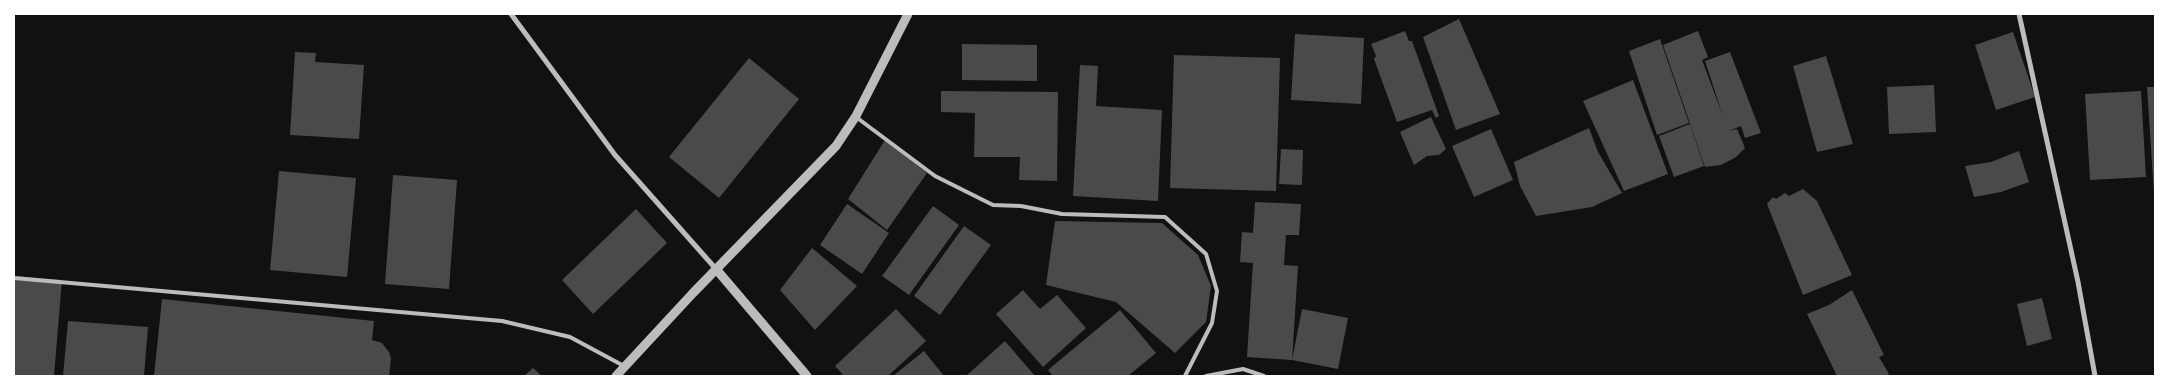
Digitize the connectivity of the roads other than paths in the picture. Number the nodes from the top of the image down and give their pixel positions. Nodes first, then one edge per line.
1 (511, 14) edge
2 (908, 14) edge
3 (2019, 14) edge
4 (856, 116) junction
5 (716, 269) junction
6 (14, 278) edge
7 (624, 366) junction
8 (616, 376) edge
9 (807, 376) edge
10 (1185, 376) edge
11 (1206, 376) edge
12 (1264, 376) edge
13 (2095, 376) edge

1 - 5 street
2 - 4 street
3 - 13 street
4 - 5 street
4 - 10 lane
5 - 7 street
5 - 9 street
6 - 7 lane
7 - 8 street
11 - 12 lane

